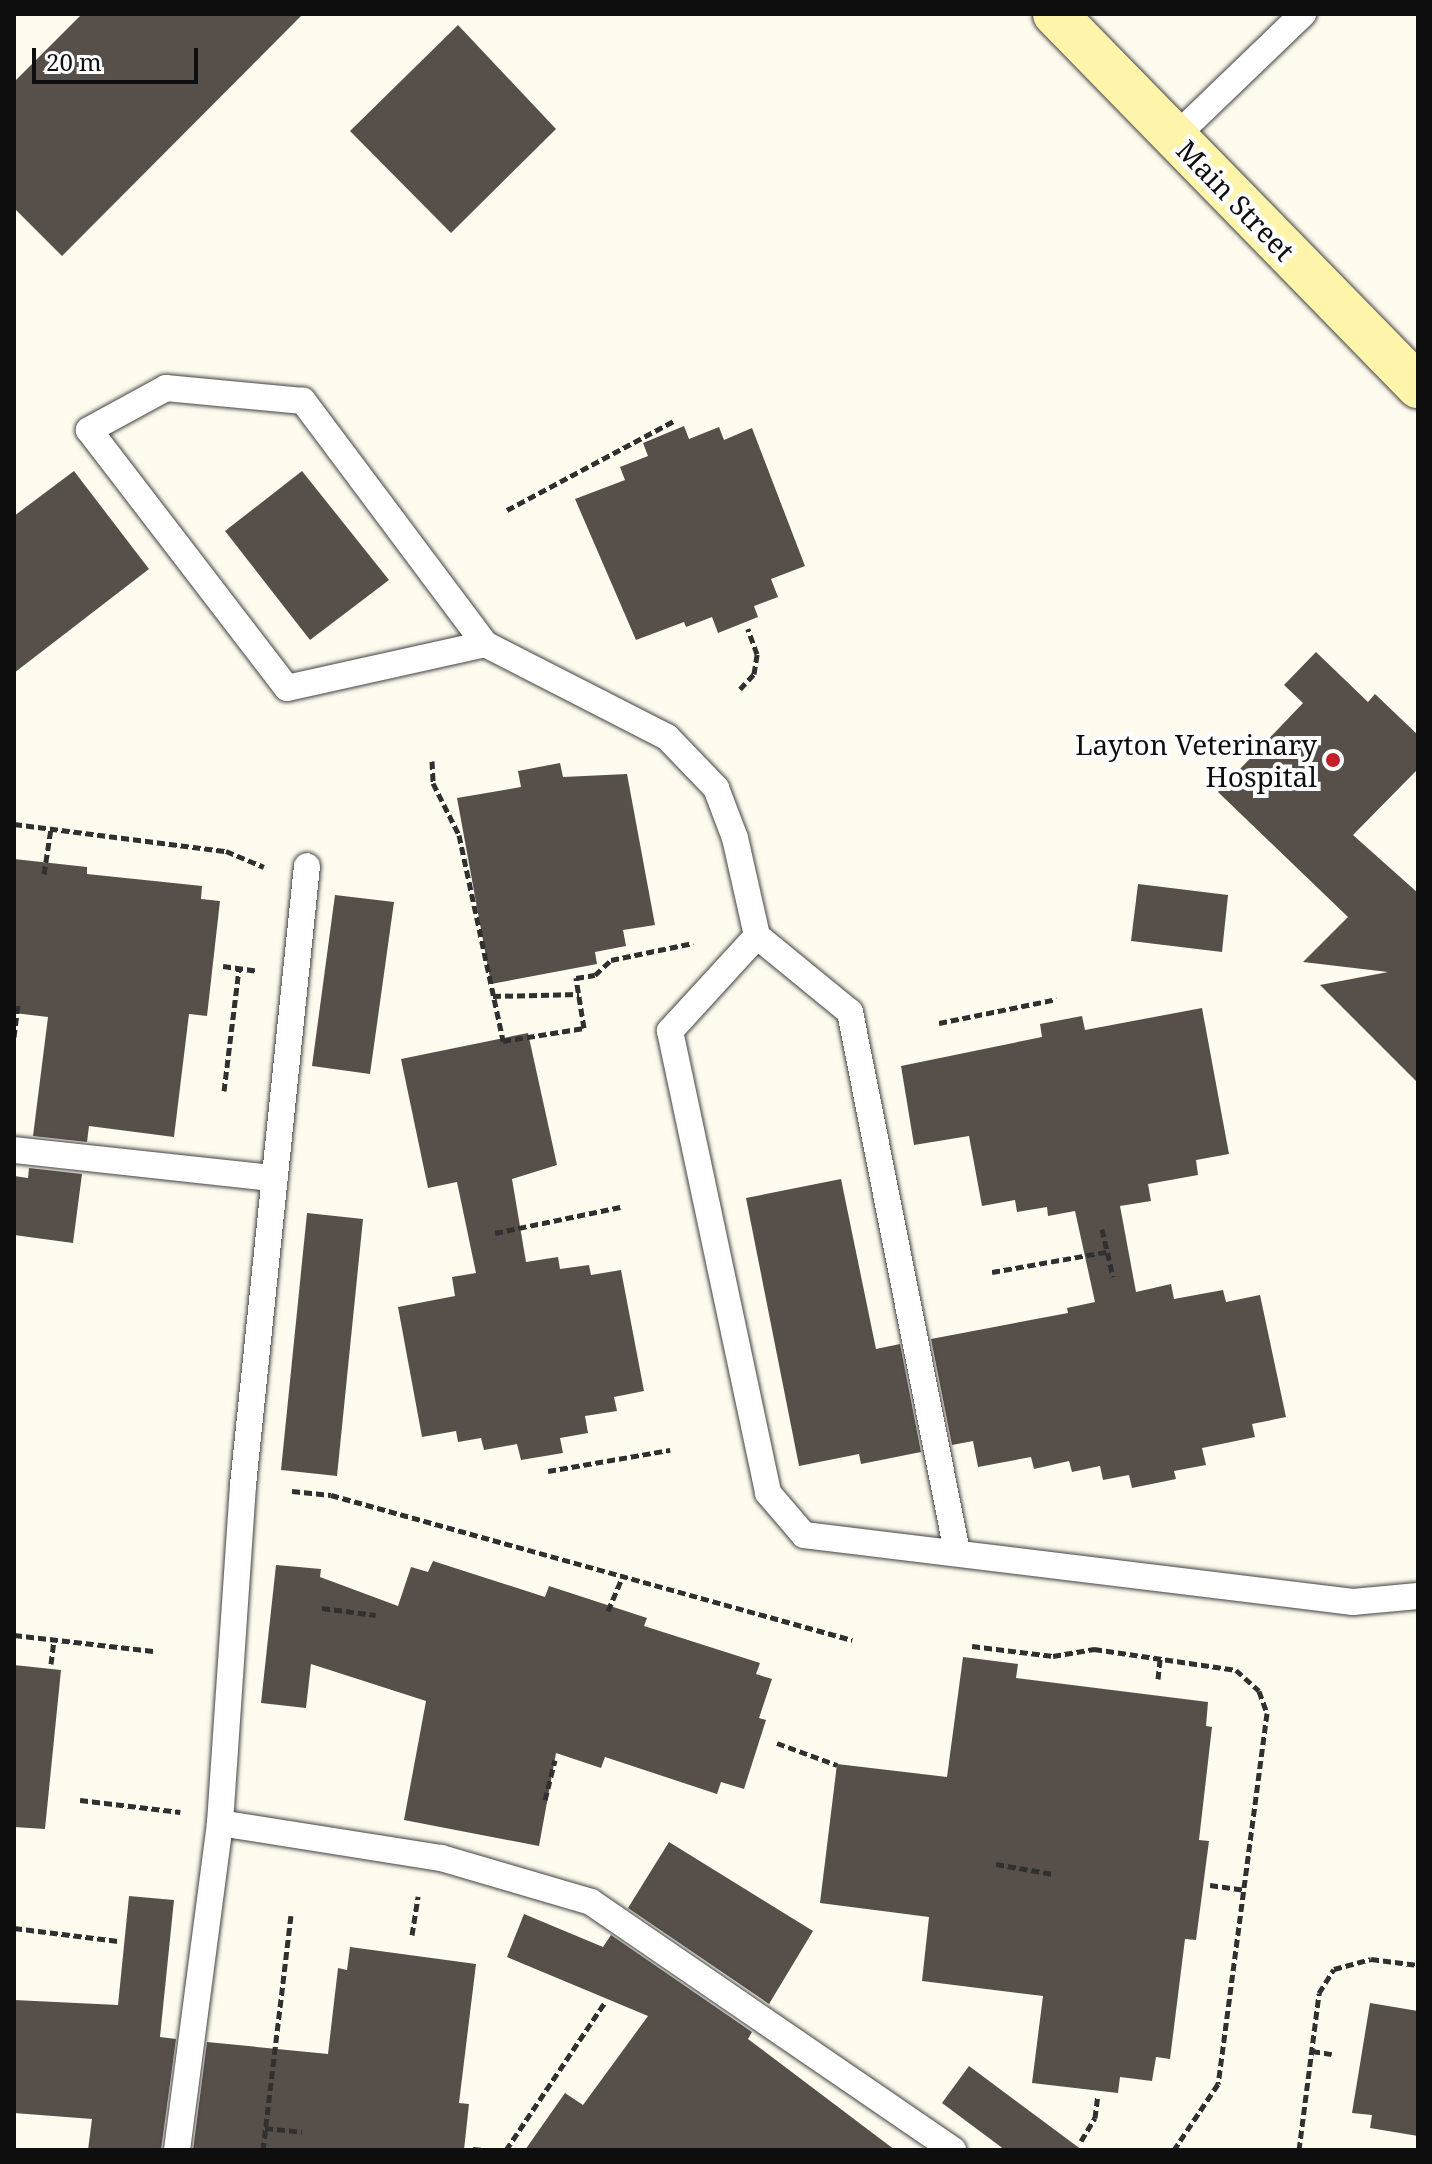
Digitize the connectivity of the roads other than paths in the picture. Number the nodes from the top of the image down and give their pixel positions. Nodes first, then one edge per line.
1 (1055, 14) edge
2 (1303, 14) edge
3 (1175, 137) junction
4 (1418, 386) edge
5 (485, 644) junction
6 (307, 866) dead end
7 (757, 936) junction
8 (14, 1150) edge
9 (272, 1178) junction
10 (957, 1552) junction
11 (1418, 1596) edge
12 (220, 1823) junction
13 (177, 2150) edge
14 (953, 2150) edge

1 - 3 main road, Main Street
2 - 3 lane
3 - 4 main road, Main Street
5 - 5 lane
5 - 7 lane
6 - 9 lane
7 - 10 lane
7 - 10 lane
8 - 9 lane
9 - 12 lane
10 - 11 lane
12 - 13 lane
12 - 14 lane

